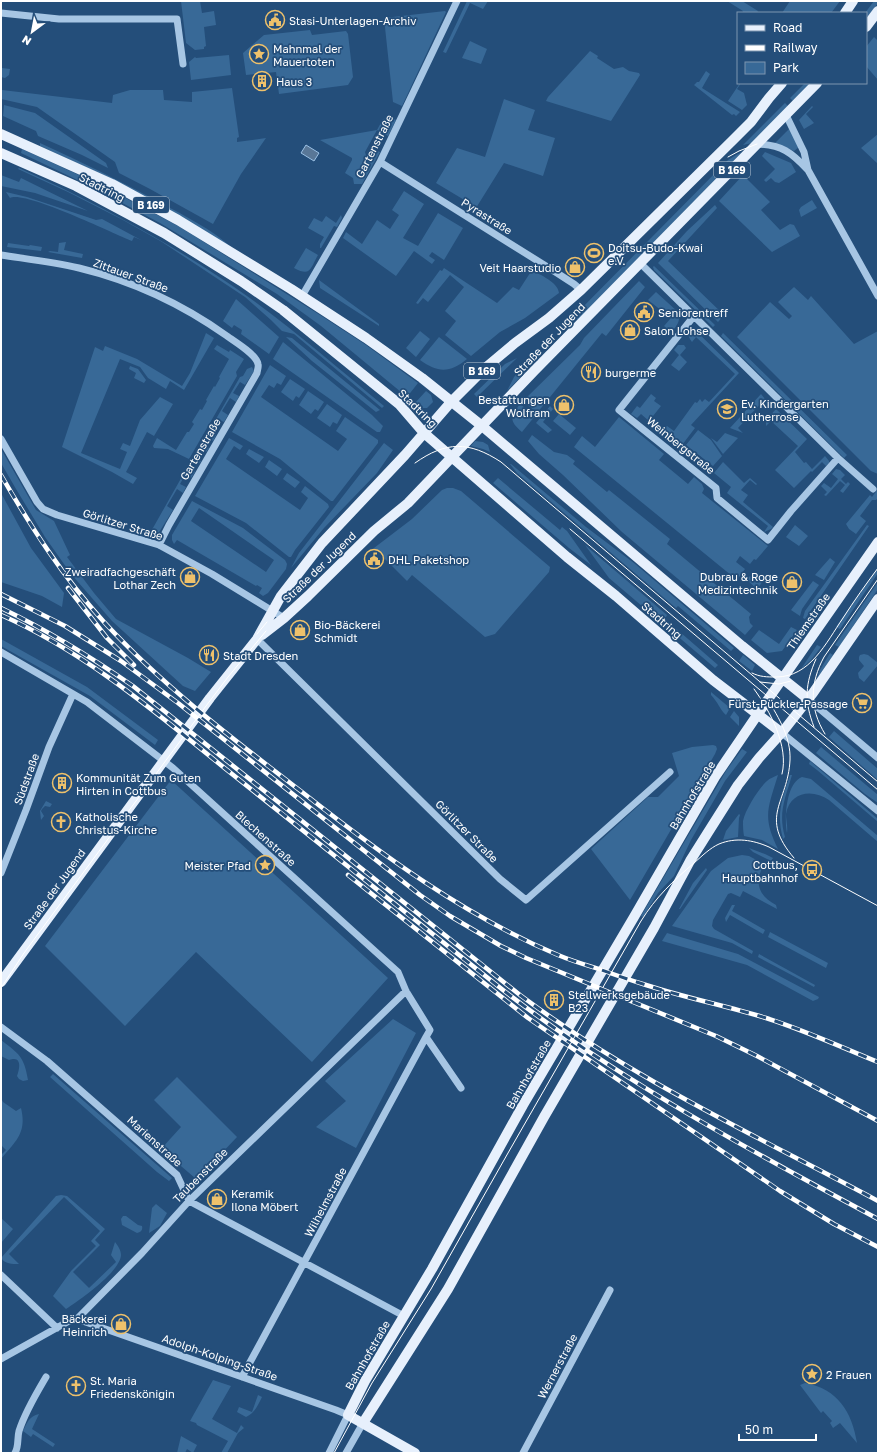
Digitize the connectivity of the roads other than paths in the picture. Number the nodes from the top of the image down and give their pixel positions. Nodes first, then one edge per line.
1 (458, 1) edge
2 (854, 1) edge
3 (878, 11) edge
4 (846, 12) edge
5 (1, 13) edge
6 (867, 26) edge
7 (183, 64) dead end
8 (781, 84) edge
9 (816, 84) edge
10 (786, 115) junction
11 (2, 135) edge
12 (757, 144) junction
13 (1, 153) edge
14 (380, 162) junction
15 (808, 170) junction
16 (1, 255) edge
17 (640, 263) junction
18 (581, 290) junction
19 (302, 296) junction
20 (878, 296) edge
21 (694, 316) junction
22 (258, 364) joint
23 (451, 402) junction
24 (482, 426) junction
25 (424, 433) junction
26 (1, 439) edge
27 (452, 457) junction
28 (838, 458) junction
29 (873, 489) dead end
30 (878, 542) edge
31 (159, 545) junction
32 (878, 599) edge
33 (273, 610) junction
34 (284, 618) junction
35 (257, 639) junction
36 (1, 652) edge
37 (782, 678) junction
38 (73, 694) junction
39 (808, 699) junction
40 (758, 714) junction
41 (782, 733) junction
42 (878, 758) edge
43 (163, 760) junction
44 (670, 772) dead end
45 (878, 811) edge
46 (1, 873) edge
47 (1, 982) edge
48 (406, 991) junction
49 (1, 1027) edge
50 (426, 1037) junction
51 (461, 1088) dead end
52 (189, 1201) junction
53 (304, 1263) junction
54 (1, 1275) edge
55 (610, 1290) dead end
56 (404, 1316) junction
57 (77, 1320) junction
58 (57, 1328) junction
59 (1, 1359) edge
60 (46, 1377) dead end
61 (242, 1377) junction
62 (355, 1419) junction
63 (15, 1453) edge
64 (329, 1453) edge
65 (346, 1453) edge
66 (415, 1453) edge
67 (523, 1453) edge

1 - 14 street, Gartenstraße
2 - 4 main road
3 - 6 main road
5 - 7 street
8 - 18 main road, Straße der Jugend / B 169
9 - 10 main road, Straße der Jugend / B 169
10 - 12 main road, Straße der Jugend / B 169
10 - 15 street
11 - 19 main road, Stadtring / B 169
12 - 15 street
12 - 17 main road, Straße der Jugend / B 169
13 - 25 main road, Stadtring / B 169
14 - 18 street, Pyrastraße
14 - 19 street, Gartenstraße
15 - 20 street
16 - 22 street, Zittauer Straße
17 - 21 street
17 - 24 main road, Straße der Jugend / B 169
18 - 23 main road, Straße der Jugend / B 169
19 - 23 main road, Stadtring
21 - 28 street
21 - 28 street, Weinbergstraße
22 - 31 street, Gartenstraße
23 - 24 main road, Stadtring
23 - 25 main road, Straße der Jugend
24 - 27 main road, Straße der Jugend / B 169
24 - 37 main road, Stadtring
25 - 27 main road, Stadtring / B 169
25 - 33 main road, Straße der Jugend
26 - 31 street, Görlitzer Straße
27 - 34 main road, Straße der Jugend
27 - 40 main road, Stadtring
28 - 29 street
30 - 37 main road, Thiemstraße
31 - 33 street, Görlitzer Straße
32 - 39 main road
33 - 34 street, Görlitzer Straße
33 - 35 main road, Straße der Jugend
34 - 35 main road, Straße der Jugend
35 - 43 main road, Straße der Jugend
35 - 44 street, Görlitzer Straße
36 - 38 street, Blechenstraße
37 - 39 main road, Stadtring
37 - 40 main road, Thiemstraße
38 - 43 street, Blechenstraße
38 - 46 street, Südstraße
39 - 41 main road
39 - 42 street
40 - 41 main road, Stadtring
40 - 56 main road, Bahnhofstraße
41 - 45 street
41 - 62 main road, Bahnhofstraße
43 - 47 main road, Straße der Jugend
43 - 48 street, Blechenstraße
48 - 50 street, Blechenstraße
48 - 52 street, Taubenstraße
49 - 52 street, Marienstraße
50 - 51 street, Blechenstraße
50 - 53 street, Wilhelmstraße
52 - 53 street
52 - 57 street, Taubenstraße
53 - 56 street
53 - 61 street, Wilhelmstraße
54 - 58 street
55 - 67 street, Wernerstraße
56 - 62 main road, Bahnhofstraße
57 - 58 street, Taubenstraße
57 - 61 street, Adolph-Kolping-Straße
58 - 59 street, Taubenstraße
60 - 63 street
61 - 62 street, Adolph-Kolping-Straße
62 - 64 street, Bahnhofstraße
62 - 65 street, Bahnhofstraße
62 - 66 main road

